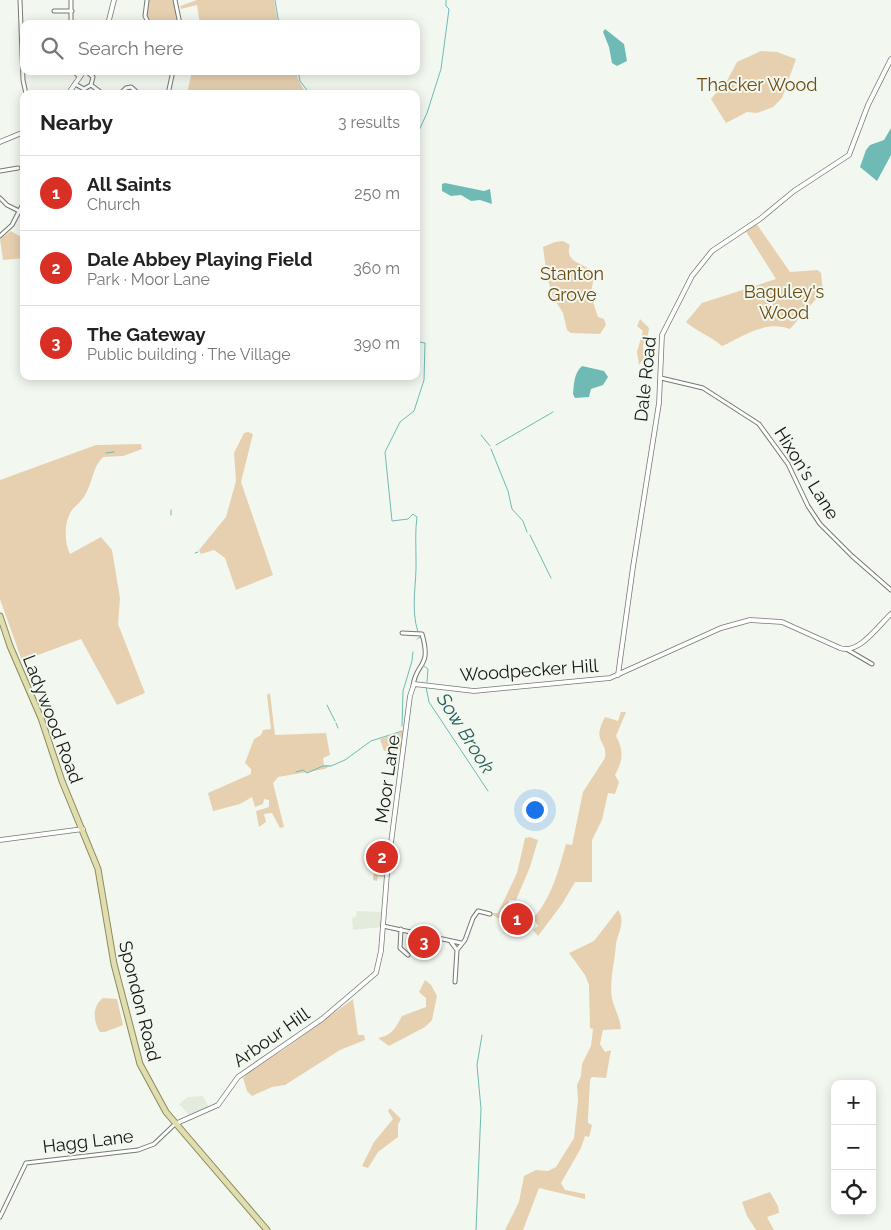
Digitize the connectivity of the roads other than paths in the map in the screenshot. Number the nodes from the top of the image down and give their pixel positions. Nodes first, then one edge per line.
1 (20, 0) edge
2 (71, 0) edge
3 (114, 0) edge
4 (147, 0) edge
5 (175, 0) edge
6 (54, 11) dead end
7 (72, 11) junction
8 (21, 20) edge
9 (71, 20) edge
10 (109, 20) edge
11 (147, 20) edge
12 (179, 20) edge
13 (891, 59) edge
14 (25, 75) edge
15 (78, 75) edge
16 (90, 75) edge
17 (172, 75) edge
18 (80, 77) joint
19 (75, 84) junction
20 (91, 85) junction
21 (26, 90) edge
22 (71, 90) edge
23 (98, 90) edge
24 (169, 90) edge
25 (20, 134) edge
26 (0, 142) edge
27 (18, 168) dead end
28 (0, 171) edge
29 (0, 198) edge
30 (19, 211) joint
31 (0, 236) edge
32 (661, 378) junction
33 (891, 590) edge
34 (891, 614) edge
35 (0, 616) edge
36 (402, 633) dead end
37 (855, 648) junction
38 (848, 650) junction
39 (856, 655) junction
40 (872, 664) dead end
41 (618, 675) junction
42 (413, 686) junction
43 (83, 829) junction
44 (0, 840) edge
45 (490, 914) dead end
46 (383, 926) junction
47 (401, 929) junction
48 (451, 942) junction
49 (461, 943) junction
50 (457, 950) junction
51 (408, 955) dead end
52 (379, 965) joint
53 (456, 982) dead end
54 (175, 1124) junction
55 (0, 1218) edge
56 (267, 1230) edge

1 - 8 street
2 - 7 street
3 - 10 street
4 - 11 street
5 - 12 street
6 - 7 street
7 - 9 street
13 - 32 street, Dale Road
14 - 21 street
15 - 18 street
16 - 20 street
17 - 24 street
18 - 19 street
19 - 20 street
19 - 22 street
20 - 23 street
25 - 26 street
27 - 28 street
29 - 30 street
30 - 31 street
32 - 33 street, Hixon's Lane
32 - 41 street, Dale Road
34 - 37 street
35 - 43 main road, Ladywood Road
36 - 42 street
37 - 38 street
37 - 39 street
38 - 39 street
38 - 41 street, Woodpecker Hill
39 - 40 street
41 - 42 street, Woodpecker Hill
42 - 46 street, Moor Lane
43 - 44 street
43 - 54 main road, Spondon Road
45 - 49 street
46 - 47 street
46 - 52 street, Moor Lane
47 - 48 street
47 - 51 street
48 - 49 street
48 - 50 street
49 - 50 street
50 - 53 street
52 - 54 street, Arbour Hill
54 - 55 street, Hagg Lane
54 - 56 main road, Spondon Road

